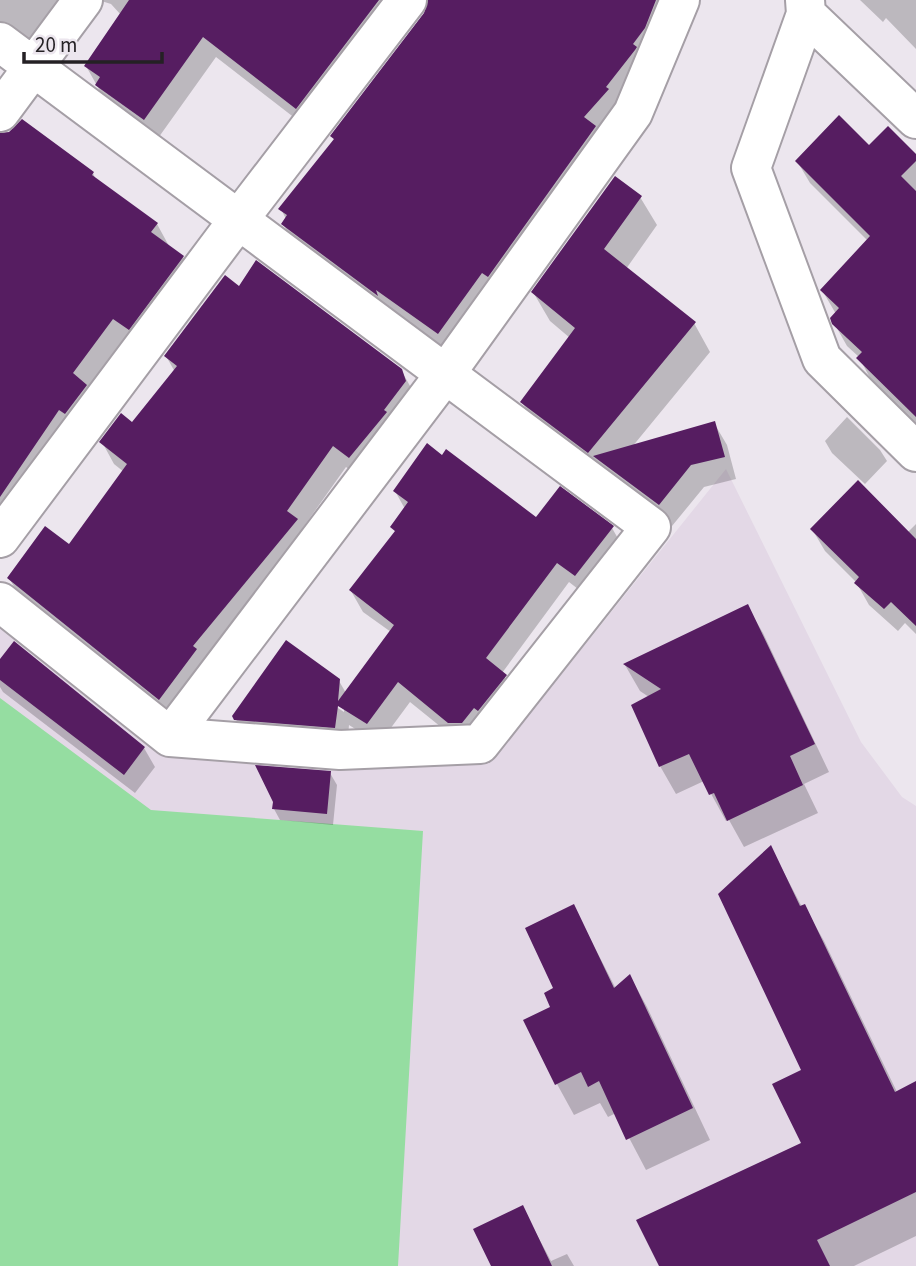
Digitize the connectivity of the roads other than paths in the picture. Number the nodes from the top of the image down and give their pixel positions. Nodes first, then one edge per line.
1 (83, 0) edge
2 (407, 0) edge
3 (680, 0) edge
4 (805, 7) edge
5 (0, 42) edge
6 (35, 67) junction
7 (0, 112) edge
8 (916, 119) edge
9 (239, 219) junction
10 (446, 373) junction
11 (913, 444) edge
12 (0, 538) edge
13 (0, 602) edge
14 (170, 737) junction

1 - 6 street
2 - 9 street
3 - 10 street
4 - 8 street
4 - 11 street
5 - 6 street
6 - 7 street
6 - 9 street
9 - 10 street
9 - 12 street
10 - 14 street
10 - 14 street
13 - 14 street

